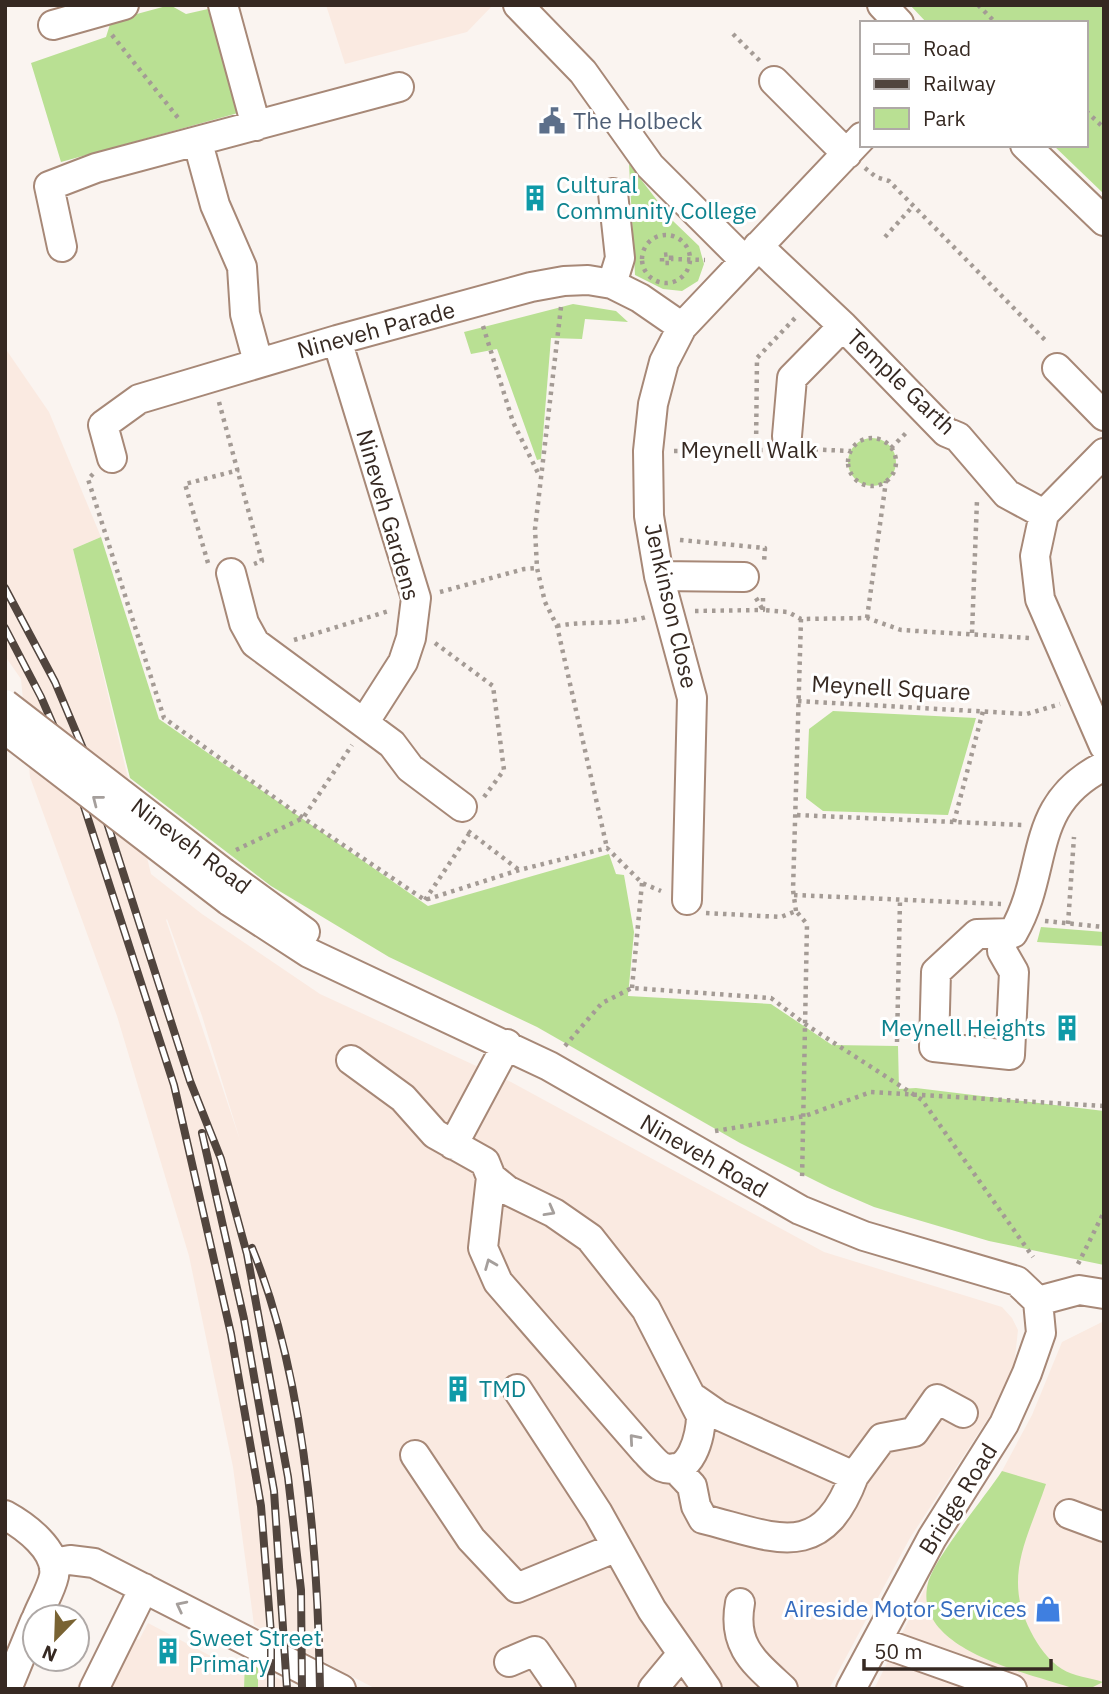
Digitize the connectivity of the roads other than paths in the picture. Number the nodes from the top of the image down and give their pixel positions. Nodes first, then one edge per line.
1 (124, 5) edge
2 (223, 5) edge
3 (518, 5) edge
4 (882, 5) edge
5 (897, 21) edge
6 (53, 25) dead end
7 (774, 81) road end
8 (399, 87) dead end
9 (256, 126) junction
10 (198, 143) junction
11 (854, 146) edge
12 (1027, 147) edge
13 (613, 193) dead end
14 (1104, 221) edge
15 (62, 247) dead end
16 (751, 253) junction
17 (612, 284) junction
18 (843, 326) junction
19 (682, 327) junction
20 (337, 340) junction
21 (1052, 356) road end
22 (258, 362) junction
23 (1104, 416) edge
24 (787, 445) road end
25 (1104, 453) edge
26 (112, 457) road end
27 (1044, 514) junction
28 (231, 573) road end
29 (659, 576) junction
30 (744, 577) road end
31 (5, 704) edge
32 (364, 723) junction
33 (5, 729) edge
34 (1104, 746) edge
35 (1104, 766) edge
36 (472, 804) road end
37 (687, 901) road end
38 (1016, 924) junction
39 (378, 985) junction
40 (507, 1044) junction
41 (351, 1060) dead end
42 (453, 1145) junction
43 (491, 1177) junction
44 (1104, 1294) edge
45 (1038, 1301) junction
46 (517, 1389) dead end
47 (695, 1399) junction
48 (963, 1413) dead end
49 (415, 1455) dead end
50 (675, 1468) junction
51 (854, 1476) junction
52 (5, 1514) edge
53 (1069, 1514) dead end
54 (1104, 1527) edge
55 (617, 1547) junction
56 (53, 1563) junction
57 (144, 1588) junction
58 (43, 1603) edge
59 (740, 1603) dead end
60 (877, 1642) junction
61 (682, 1654) junction
62 (21, 1655) edge
63 (509, 1661) dead end
64 (7, 1689) edge
65 (94, 1689) edge
66 (341, 1689) edge
67 (561, 1689) edge
68 (653, 1689) edge
69 (707, 1689) edge
70 (783, 1689) edge
71 (850, 1689) edge
72 (1012, 1689) edge

1 - 6 street
2 - 9 street
3 - 16 street, Temple Garth
4 - 5 street
7 - 11 street
8 - 9 street
9 - 10 street
10 - 15 street
10 - 22 street
11 - 16 street, Jenkinson Close
12 - 14 street
13 - 17 street
16 - 18 street, Temple Garth
16 - 19 street, Jenkinson Close
17 - 19 street, Nineveh Parade
17 - 20 street, Nineveh Parade
18 - 24 street
18 - 27 street, Temple Garth
19 - 29 street, Jenkinson Close
20 - 22 street, Nineveh Parade
20 - 32 street, Nineveh Gardens
21 - 23 street
22 - 26 street, Nineveh Parade
25 - 27 street
27 - 34 street
28 - 32 street
29 - 30 street
29 - 37 street, Jenkinson Close
31 - 39 street, Nineveh Road, bridge
32 - 36 street
39 -> 33 street, Nineveh Road, bridge
35 - 38 street
38 - 38 street
39 - 40 street, Nineveh Road
40 - 42 street
40 - 45 street, Nineveh Road
41 - 42 street
42 - 43 street
43 -> 47 street
50 -> 43 street
44 - 45 street
45 - 60 street, Bridge Road
46 - 55 street
47 - 50 street
47 - 51 street
48 - 51 street
49 - 55 street
50 - 51 street
52 - 56 street
53 - 54 street
55 - 61 street
56 - 57 street
56 - 58 street
57 - 65 street
66 -> 57 street
59 - 70 street
60 - 71 street, Bridge Road
60 - 72 street
61 - 68 street
61 - 69 street
62 - 64 street
63 - 67 street

